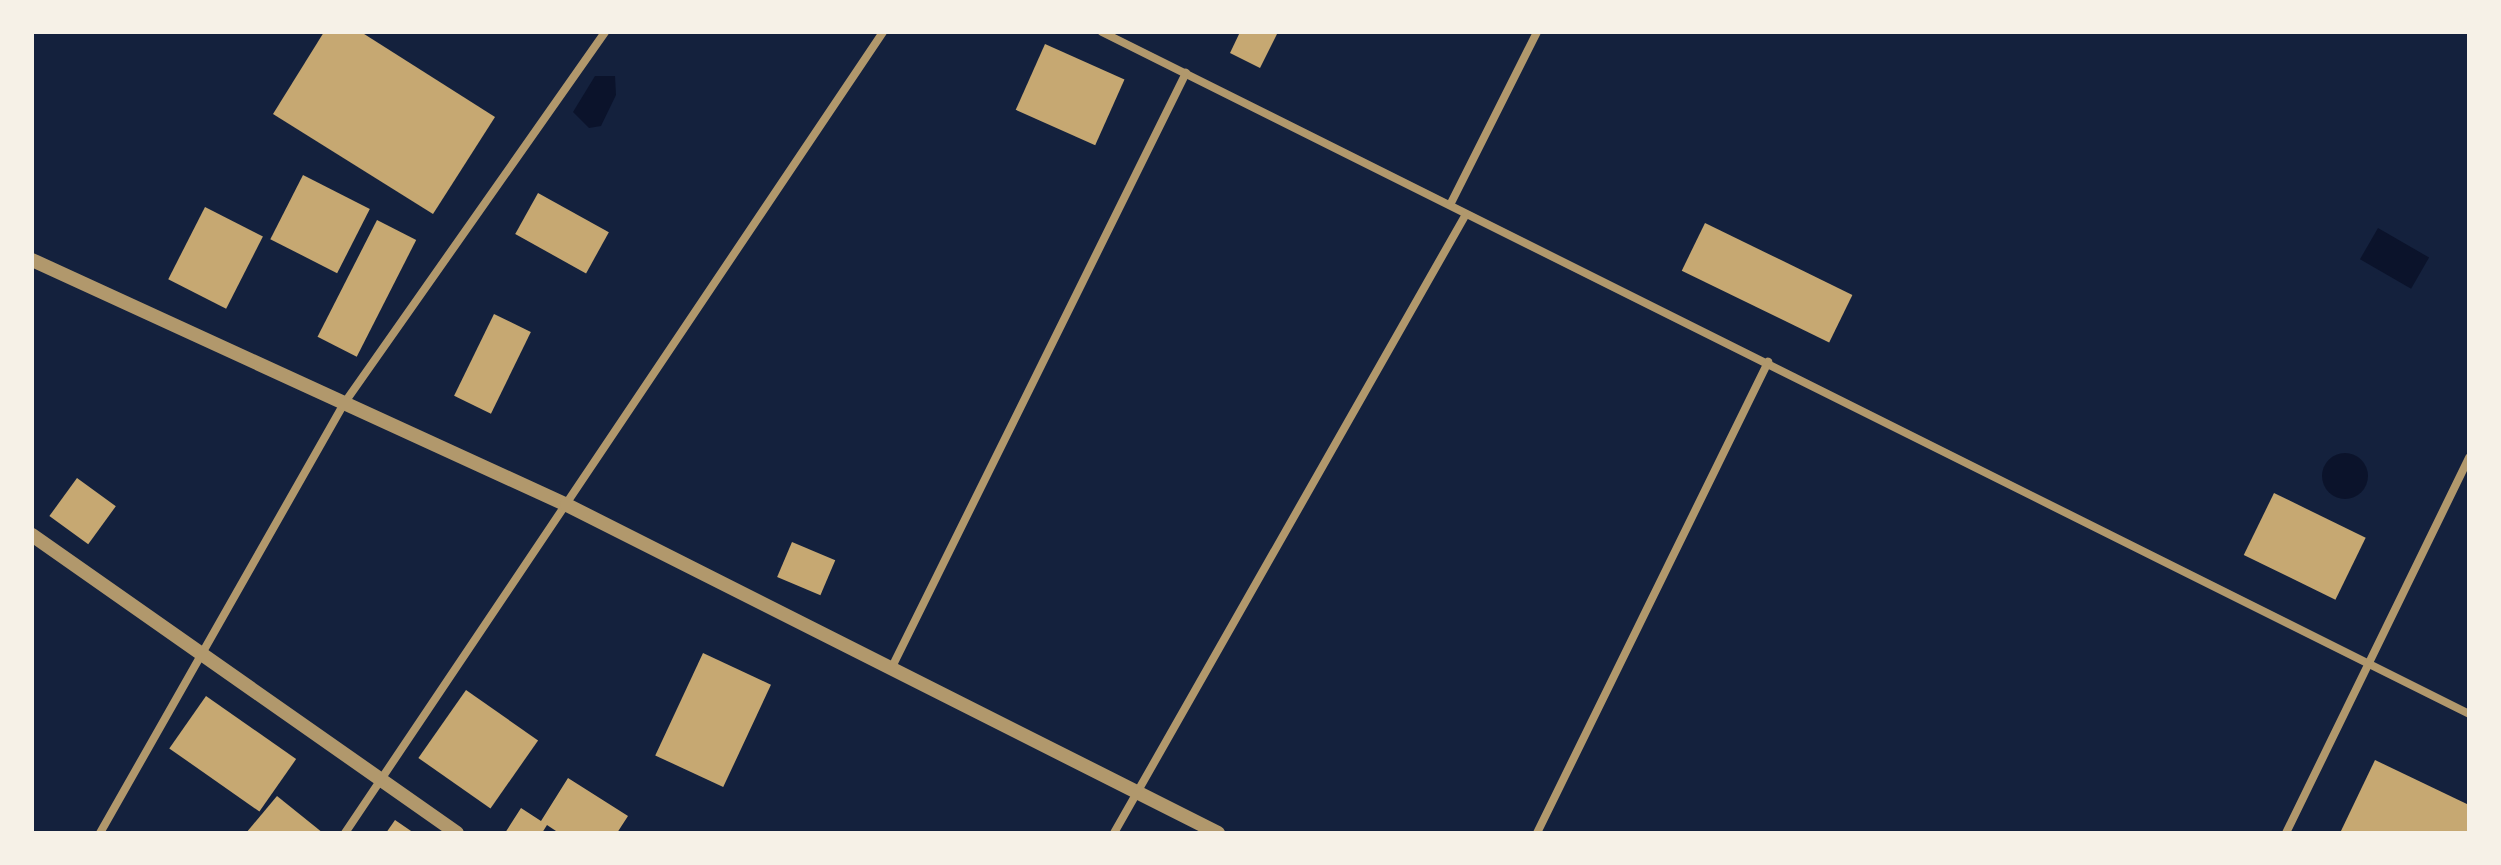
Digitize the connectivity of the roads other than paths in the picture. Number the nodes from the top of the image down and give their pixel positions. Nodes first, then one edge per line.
1 (605, 32) edge
2 (883, 32) edge
3 (1102, 32) edge
4 (1537, 32) edge
5 (1186, 73) junction
6 (1450, 205) junction
7 (1466, 214) junction
8 (32, 260) edge
9 (1768, 362) junction
10 (343, 405) junction
11 (2469, 457) edge
12 (567, 505) junction
13 (32, 535) edge
14 (205, 658) junction
15 (892, 667) junction
16 (2372, 668) junction
17 (2469, 714) edge
18 (380, 782) junction
19 (1139, 794) junction
20 (100, 833) edge
21 (345, 833) edge
22 (457, 833) edge
23 (1114, 833) edge
24 (1218, 833) edge
25 (1537, 833) edge
26 (2286, 833) edge

1 - 10 street
2 - 12 street
3 - 5 street
4 - 6 street
5 - 6 street
5 - 15 street
6 - 7 street
7 - 9 street
7 - 19 street
8 - 10 street
9 - 16 street
9 - 25 street
10 - 12 street
10 - 14 street
11 - 16 street
12 - 15 street
12 - 18 street
13 - 14 street
14 - 18 street
14 - 20 street
15 - 19 street
16 - 17 street
16 - 26 street
18 - 21 street
18 - 22 street
19 - 23 street
19 - 24 street

